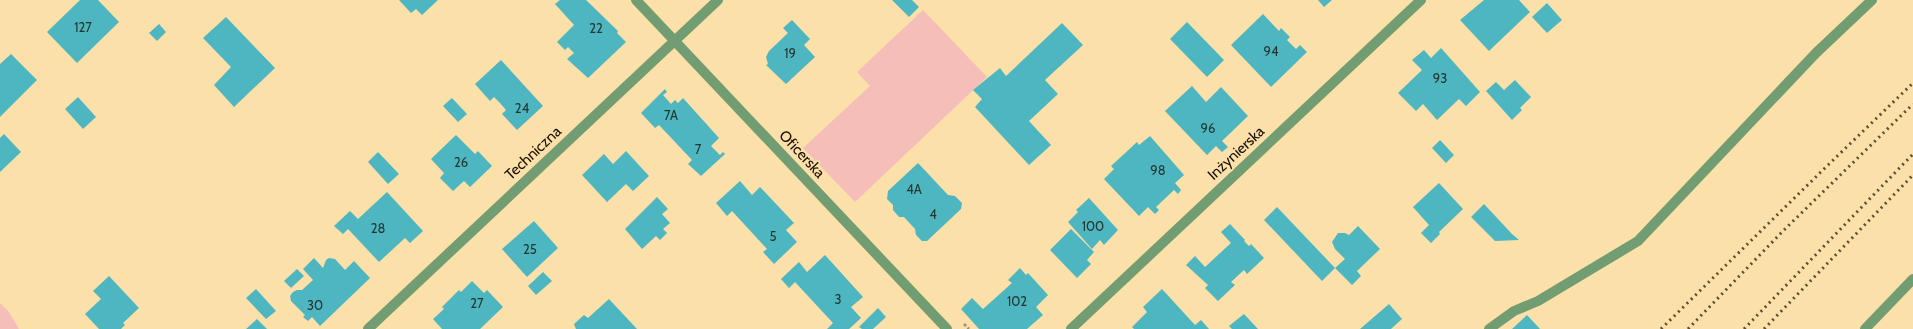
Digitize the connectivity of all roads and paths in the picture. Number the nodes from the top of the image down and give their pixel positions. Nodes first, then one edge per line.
1 (636, 0) edge
2 (718, 0) edge
3 (1421, 0) edge
4 (1872, 0) edge
5 (674, 41) junction
6 (1913, 279) edge
7 (368, 329) edge
8 (947, 329) edge
9 (1071, 329) edge
10 (1489, 329) edge
11 (1865, 329) edge

1 - 5 street, Oficerska
2 - 5 street, Techniczna
3 - 9 street, Inżynierska
4 - 10 street
5 - 7 street, Techniczna
5 - 8 street, Oficerska
6 - 11 street

